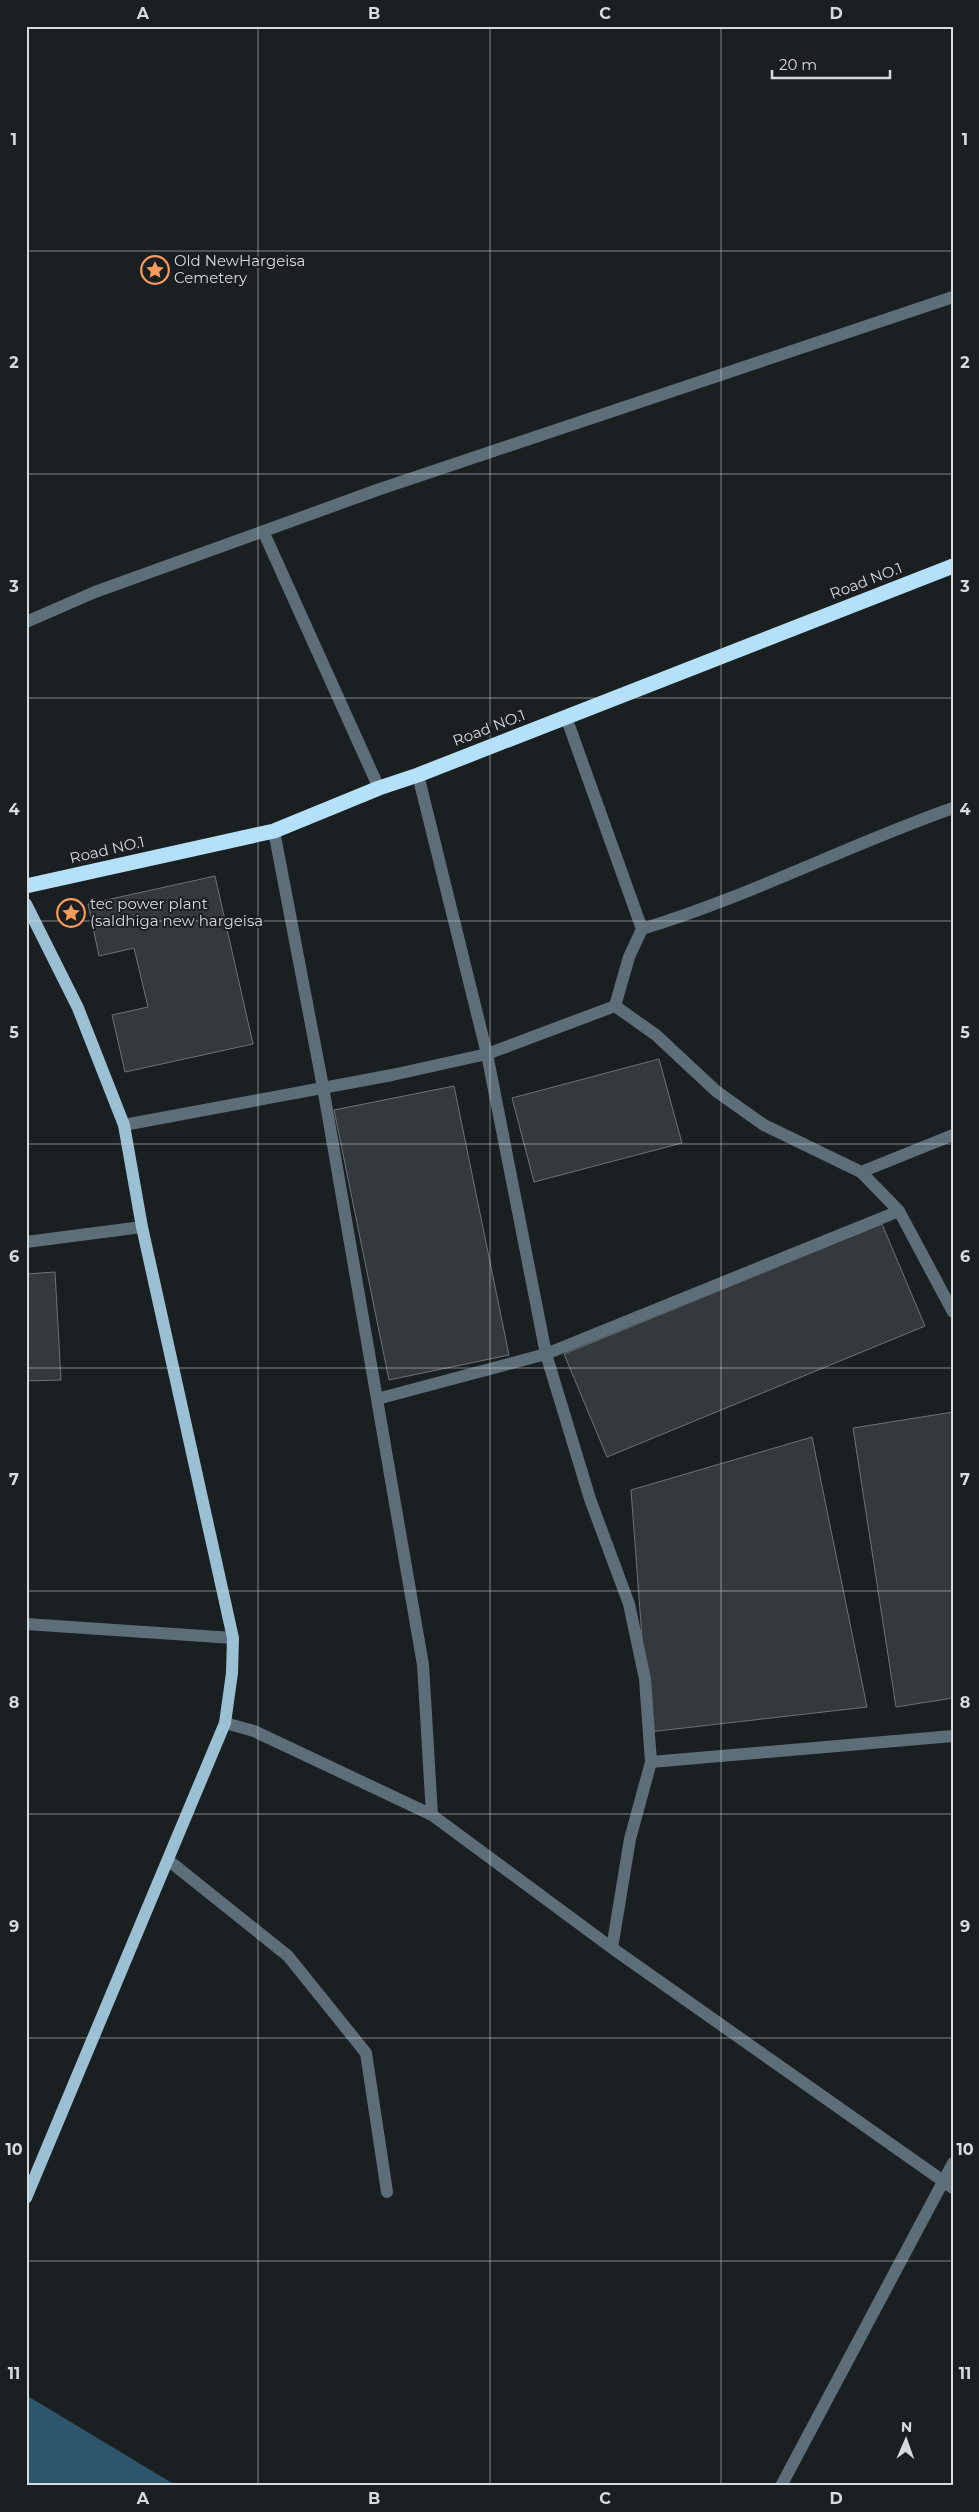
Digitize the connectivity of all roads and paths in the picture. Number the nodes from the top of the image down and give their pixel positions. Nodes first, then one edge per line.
1 (953, 297) edge
2 (263, 531) junction
3 (953, 566) edge
4 (26, 622) edge
5 (566, 717) junction
6 (418, 775) junction
7 (379, 788) junction
8 (953, 808) edge
9 (274, 831) junction
10 (26, 886) edge
11 (26, 904) edge
12 (642, 929) junction
13 (615, 1006) junction
14 (486, 1054) junction
15 (323, 1087) junction
16 (124, 1125) junction
17 (953, 1135) edge
18 (861, 1172) junction
19 (899, 1211) junction
20 (142, 1227) junction
21 (26, 1242) edge
22 (953, 1312) edge
23 (546, 1354) junction
24 (377, 1399) junction
25 (26, 1624) edge
26 (233, 1638) junction
27 (225, 1723) junction
28 (953, 1736) edge
29 (651, 1762) junction
30 (432, 1815) junction
31 (168, 1860) junction
32 (612, 1948) junction
33 (953, 2163) edge
34 (948, 2184) edge
35 (387, 2192) dead end
36 (26, 2198) edge
37 (781, 2486) edge

1 - 2 street
2 - 4 street
2 - 7 street
3 - 5 highway, Road NO.1
5 - 6 highway, Road NO.1
5 - 12 street
6 - 7 highway, Road NO.1
6 - 14 street
7 - 9 highway, Road NO.1
8 - 12 street
9 - 10 highway, Road NO.1
9 - 15 street
11 - 16 main road
12 - 13 street
13 - 14 street
13 - 18 street
14 - 15 street
14 - 23 street
15 - 16 street
15 - 24 street
16 - 20 main road
17 - 18 street
18 - 19 street
19 - 22 street
19 - 23 street
20 - 21 street
20 - 26 main road
23 - 24 street
23 - 29 street
24 - 30 street
25 - 26 street
26 - 27 main road
27 - 30 street
27 - 31 main road
28 - 29 street
29 - 32 street
30 - 32 street
31 - 35 street
31 - 36 main road
32 - 34 street
33 - 34 street
34 - 37 street

